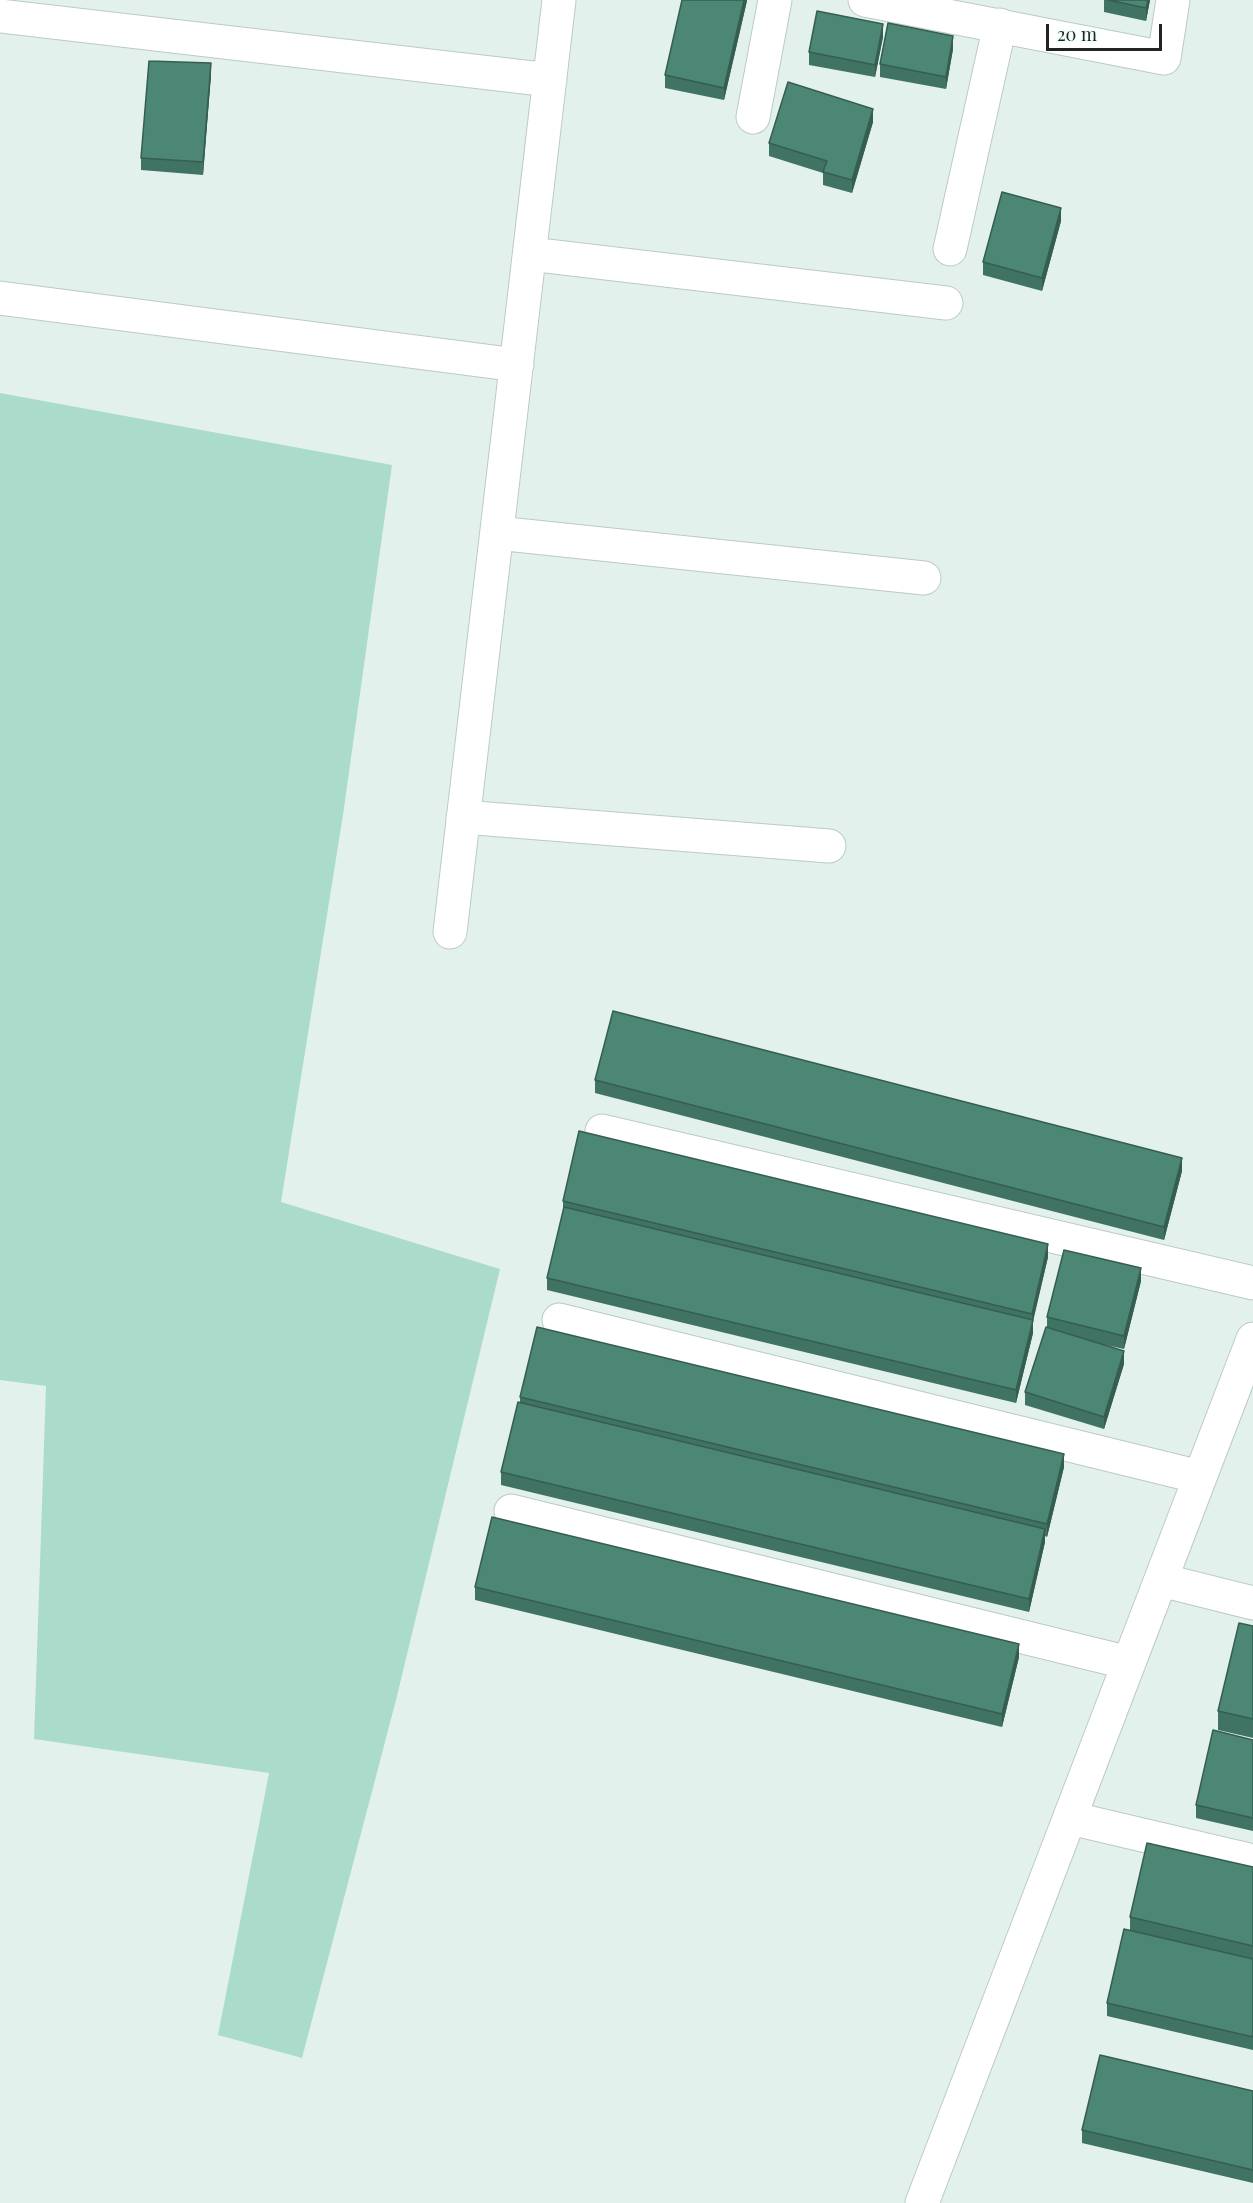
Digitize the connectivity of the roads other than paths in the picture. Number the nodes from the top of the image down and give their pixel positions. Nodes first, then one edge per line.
1 (559, 0) edge
2 (775, 0) edge
3 (865, 0) edge
4 (1173, 0) edge
5 (0, 16) edge
6 (1000, 25) junction
7 (550, 80) junction
8 (753, 117) dead end
9 (950, 249) dead end
10 (530, 255) junction
11 (0, 298) edge
12 (946, 303) dead end
13 (516, 365) junction
14 (497, 533) junction
15 (924, 578) dead end
16 (463, 817) junction
17 (829, 846) dead end
18 (450, 932) dead end
19 (602, 1131) dead end
20 (1253, 1283) edge
21 (560, 1320) dead end
22 (1253, 1339) edge
23 (1200, 1477) junction
24 (511, 1511) dead end
25 (1161, 1580) junction
26 (1253, 1603) edge
27 (1130, 1663) junction
28 (1070, 1818) junction
29 (1253, 1861) edge
30 (922, 2203) edge

1 - 7 street
2 - 8 street
3 - 6 street
4 - 6 street
5 - 7 street
6 - 9 street
7 - 10 street
10 - 12 street
10 - 13 street
11 - 13 street
13 - 14 street
14 - 15 street
14 - 16 street
16 - 17 street
16 - 18 street
19 - 20 street
21 - 23 street
22 - 23 street
23 - 25 street
24 - 27 street
25 - 26 street
25 - 27 street
27 - 28 street
28 - 29 street
28 - 30 street

